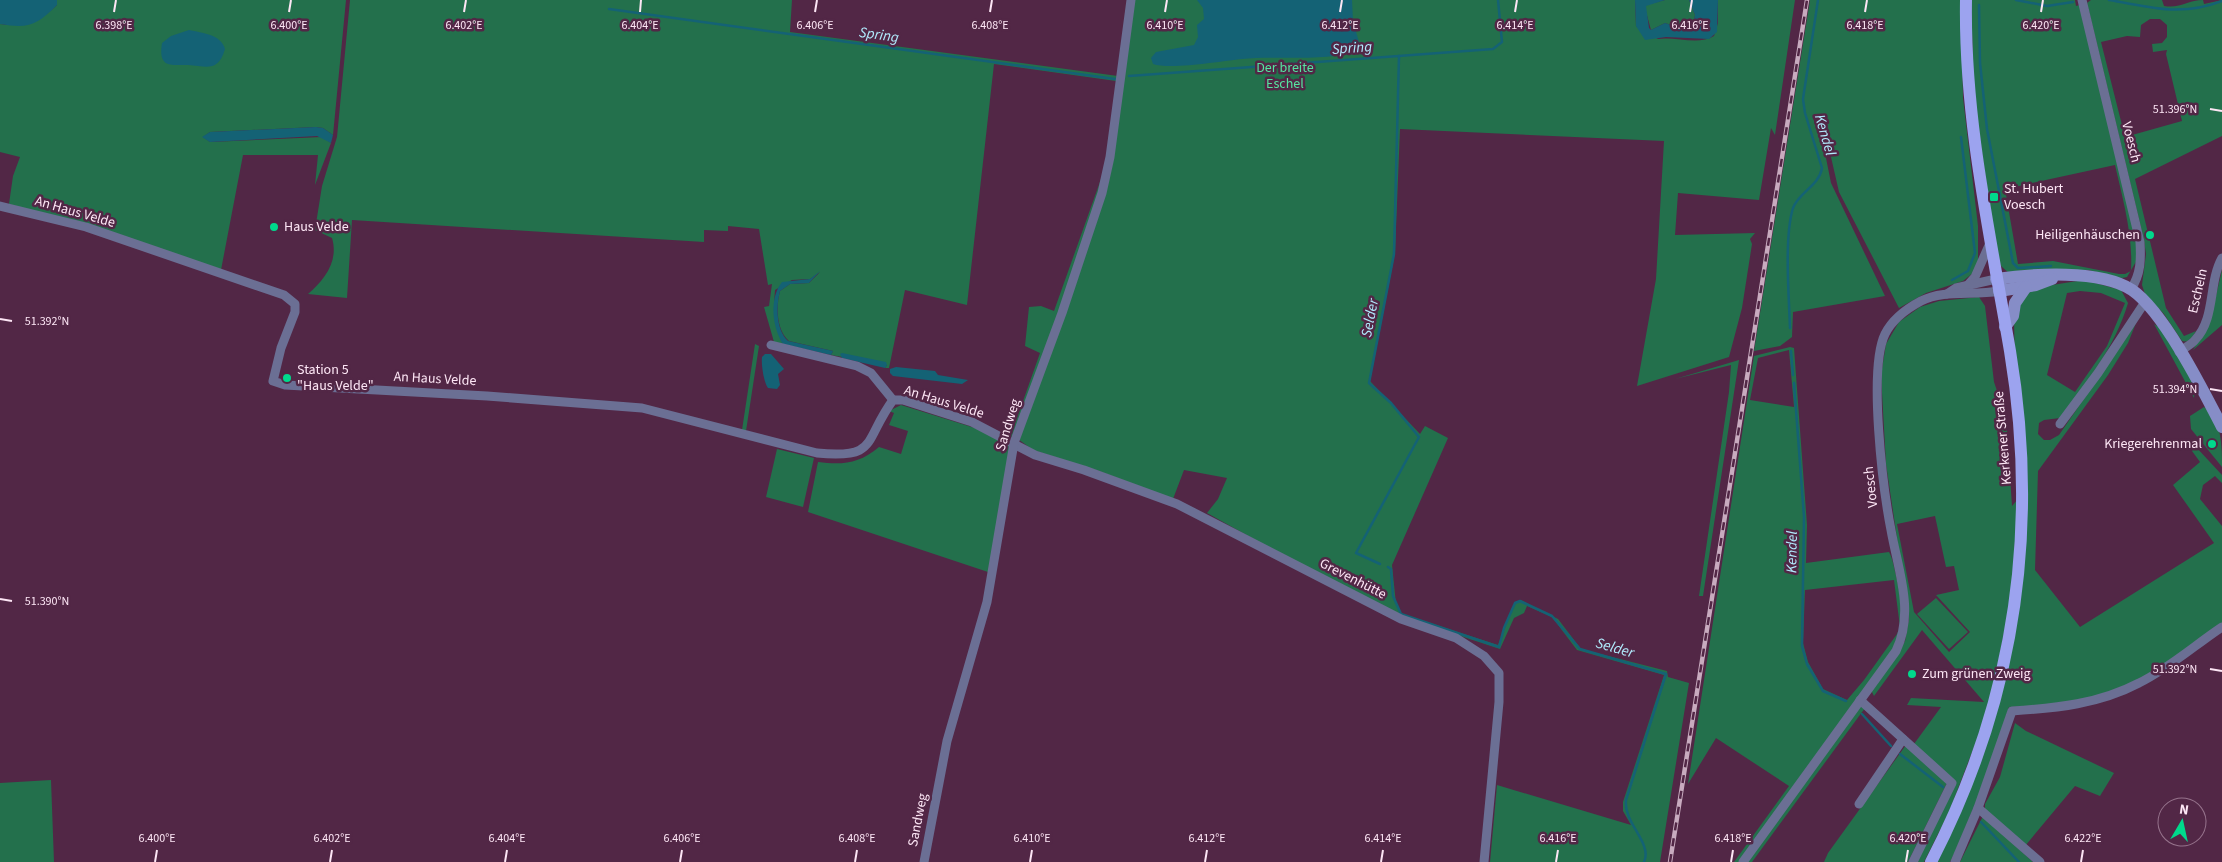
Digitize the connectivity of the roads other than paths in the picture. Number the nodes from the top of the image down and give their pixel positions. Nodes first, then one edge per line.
1 (1131, 0) edge
2 (1966, 0) edge
3 (2082, 0) edge
4 (0, 206) edge
5 (1990, 243) junction
6 (2222, 258) edge
7 (2062, 275) junction
8 (1998, 285) junction
9 (1967, 286) junction
10 (2026, 287) junction
11 (2131, 289) junction
12 (1946, 294) junction
13 (2145, 302) junction
14 (2005, 327) junction
15 (771, 344) dead end
16 (2179, 352) junction
17 (892, 400) junction
18 (2060, 424) dead end
19 (2222, 426) edge
20 (1014, 443) junction
21 (2222, 627) edge
22 (1860, 700) junction
23 (1903, 739) junction
24 (1859, 804) dead end
25 (1978, 808) junction
26 (924, 862) edge
27 (1484, 862) edge
28 (1743, 862) edge
29 (1913, 862) edge
30 (1931, 862) edge
31 (1955, 862) edge
32 (2040, 862) edge

1 - 20 street, Sandweg
2 - 5 main road, Kerkener Straße
3 - 11 street, Voesch
4 - 17 street, An Haus Velde
5 - 8 main road, Kerkener Straße
5 - 9 street
6 - 16 street, Escheln
7 - 8 street
7 - 10 street
7 - 11 street
8 - 9 street, Voesch
8 - 10 street
8 - 12 street, Voesch
8 - 14 main road, Kerkener Straße
9 - 12 street, Voesch
10 - 14 street
11 - 13 street
12 - 22 street, Voesch
13 - 16 street
13 - 18 street
14 - 30 main road, Kerkener Straße
15 - 17 street, An Haus Velde
16 - 19 street
17 - 20 street, An Haus Velde
20 - 26 street, Sandweg
20 - 27 street, Grevenhütte
21 - 25 street
22 - 23 street
22 - 28 street, Voesch
23 - 24 street
23 - 29 street
25 - 31 street
25 - 32 street

